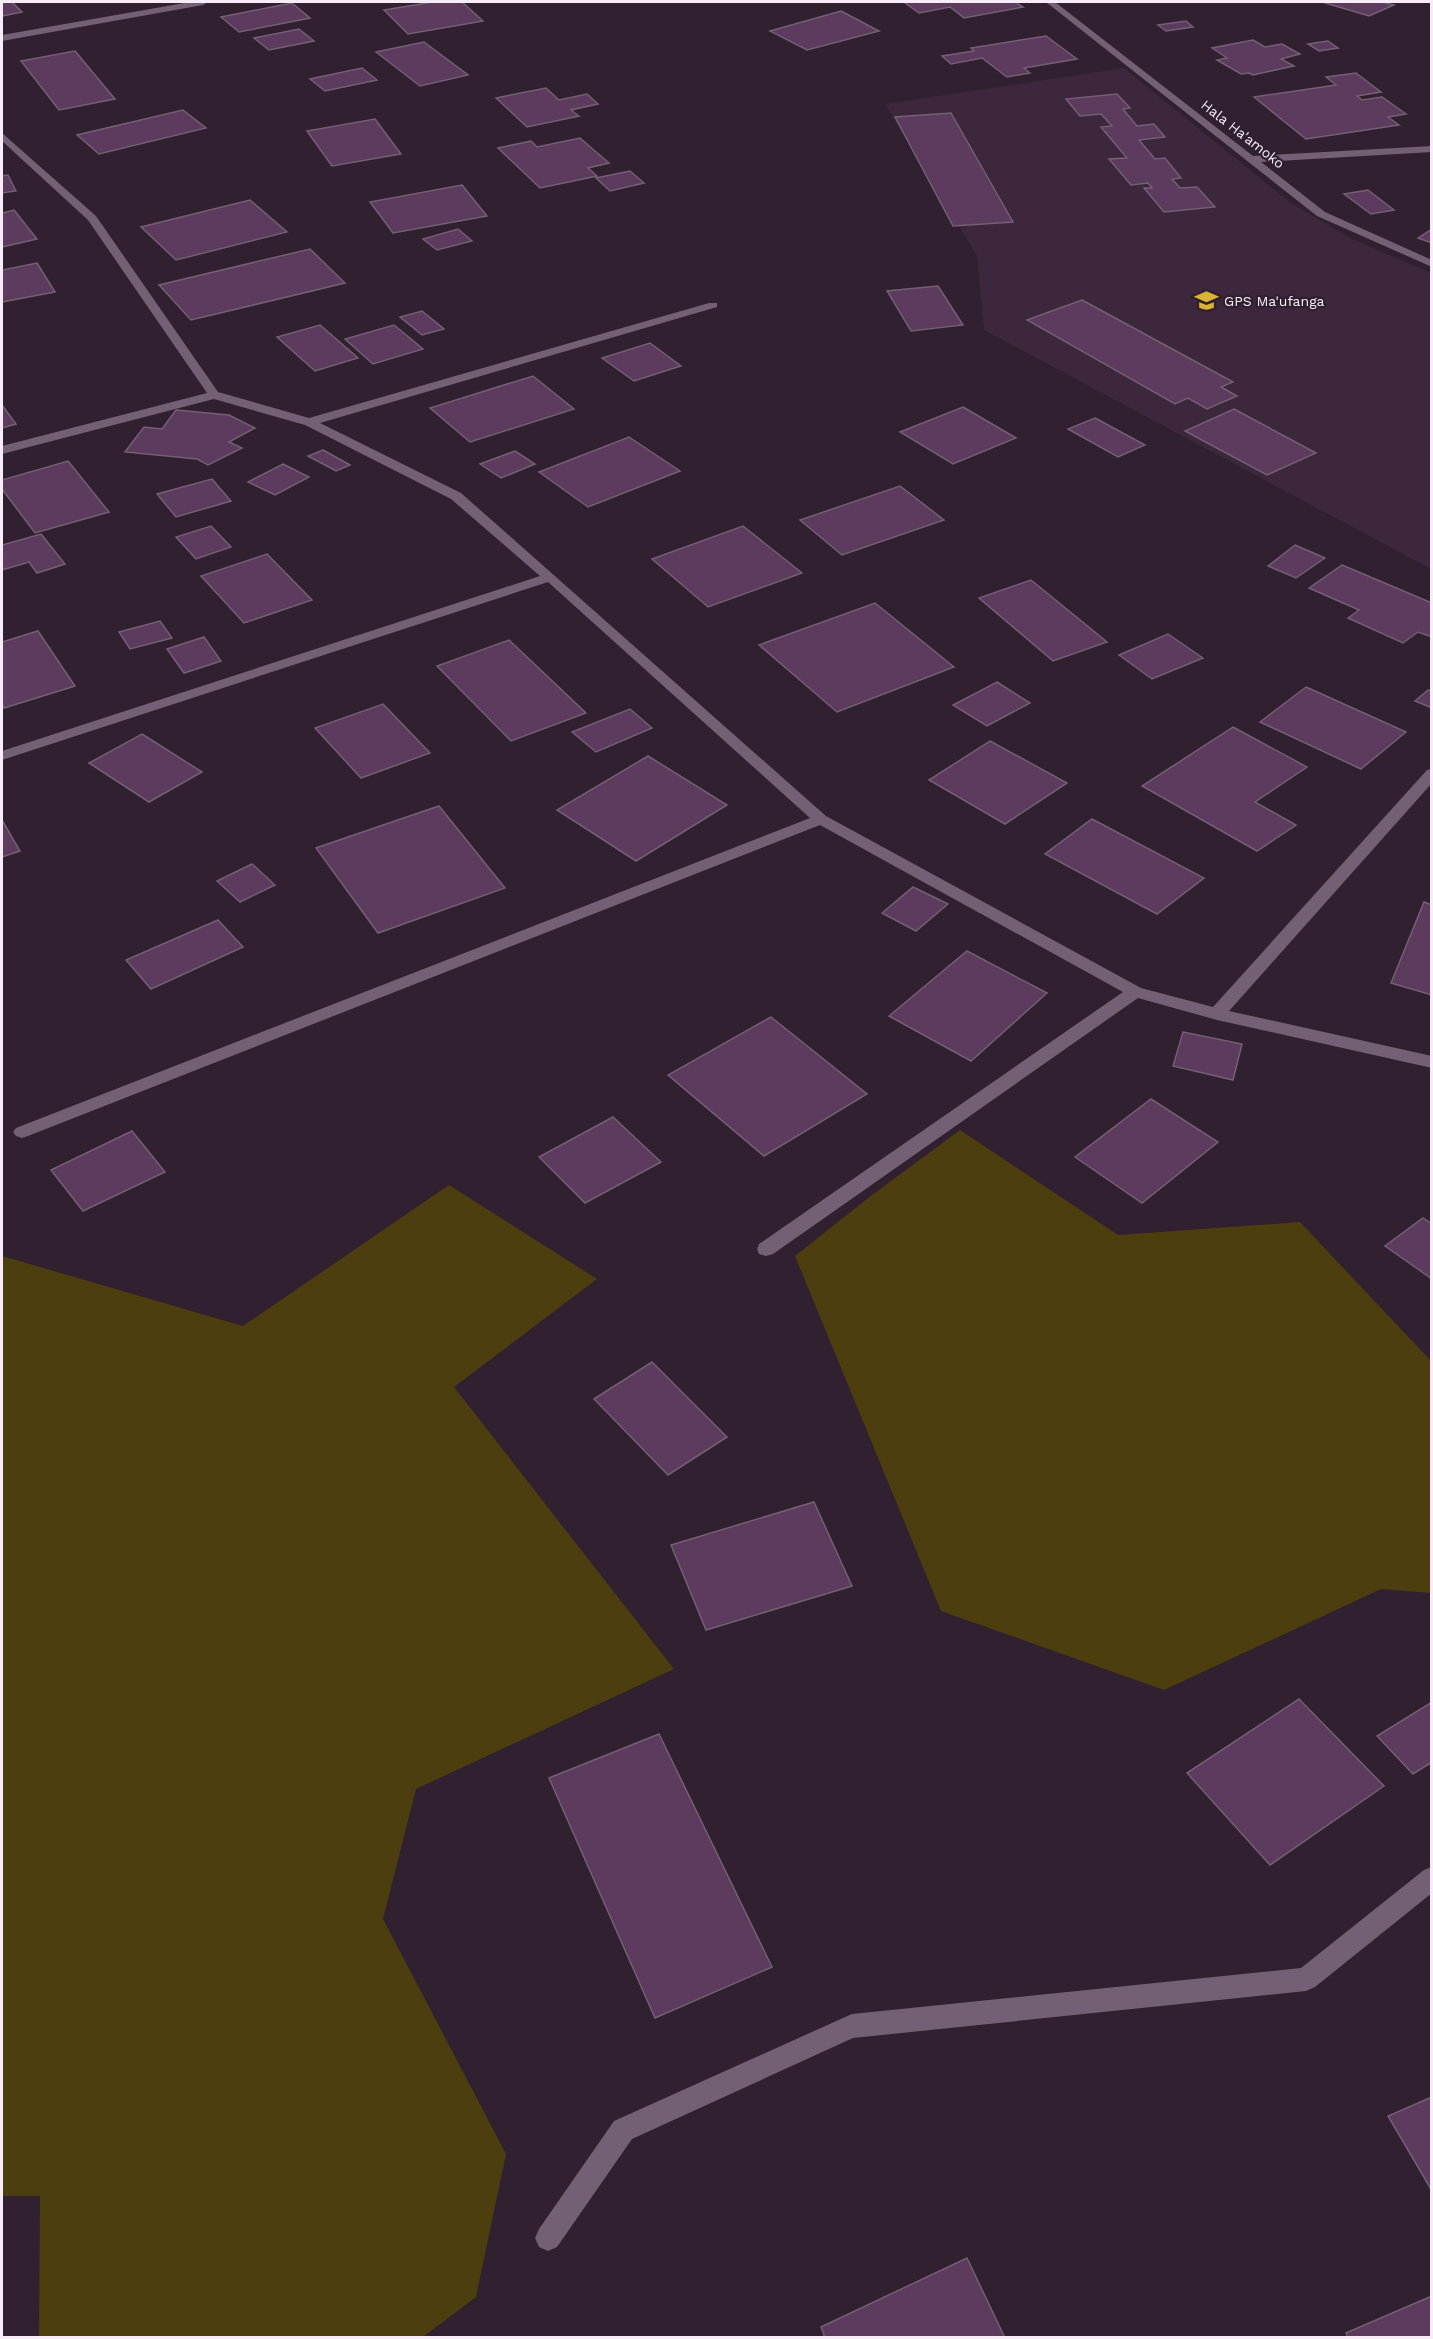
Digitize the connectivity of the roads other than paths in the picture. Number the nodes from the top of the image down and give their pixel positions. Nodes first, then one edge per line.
1 (203, 2) edge
2 (1050, 2) edge
3 (2, 38) edge
4 (2, 136) edge
5 (1431, 149) edge
6 (1251, 159) junction
7 (1431, 264) edge
8 (713, 304) dead end
9 (214, 395) junction
10 (309, 422) junction
11 (2, 450) edge
12 (550, 577) junction
13 (2, 756) edge
14 (1431, 773) edge
15 (821, 819) junction
16 (1134, 992) junction
17 (1216, 1014) junction
18 (1431, 1062) edge
19 (22, 1132) dead end
20 (766, 1250) dead end
21 (1431, 1878) edge
22 (548, 2238) dead end

1 - 3 street
2 - 6 street, Hala Ha'amoko
4 - 9 street
5 - 6 street
6 - 7 street, Hala Ha'amoko
8 - 10 street
9 - 10 street
9 - 11 street
10 - 12 street
12 - 13 street
12 - 15 street
14 - 17 street
15 - 16 street
15 - 19 street
16 - 17 street
16 - 20 street
17 - 18 street
21 - 22 street

